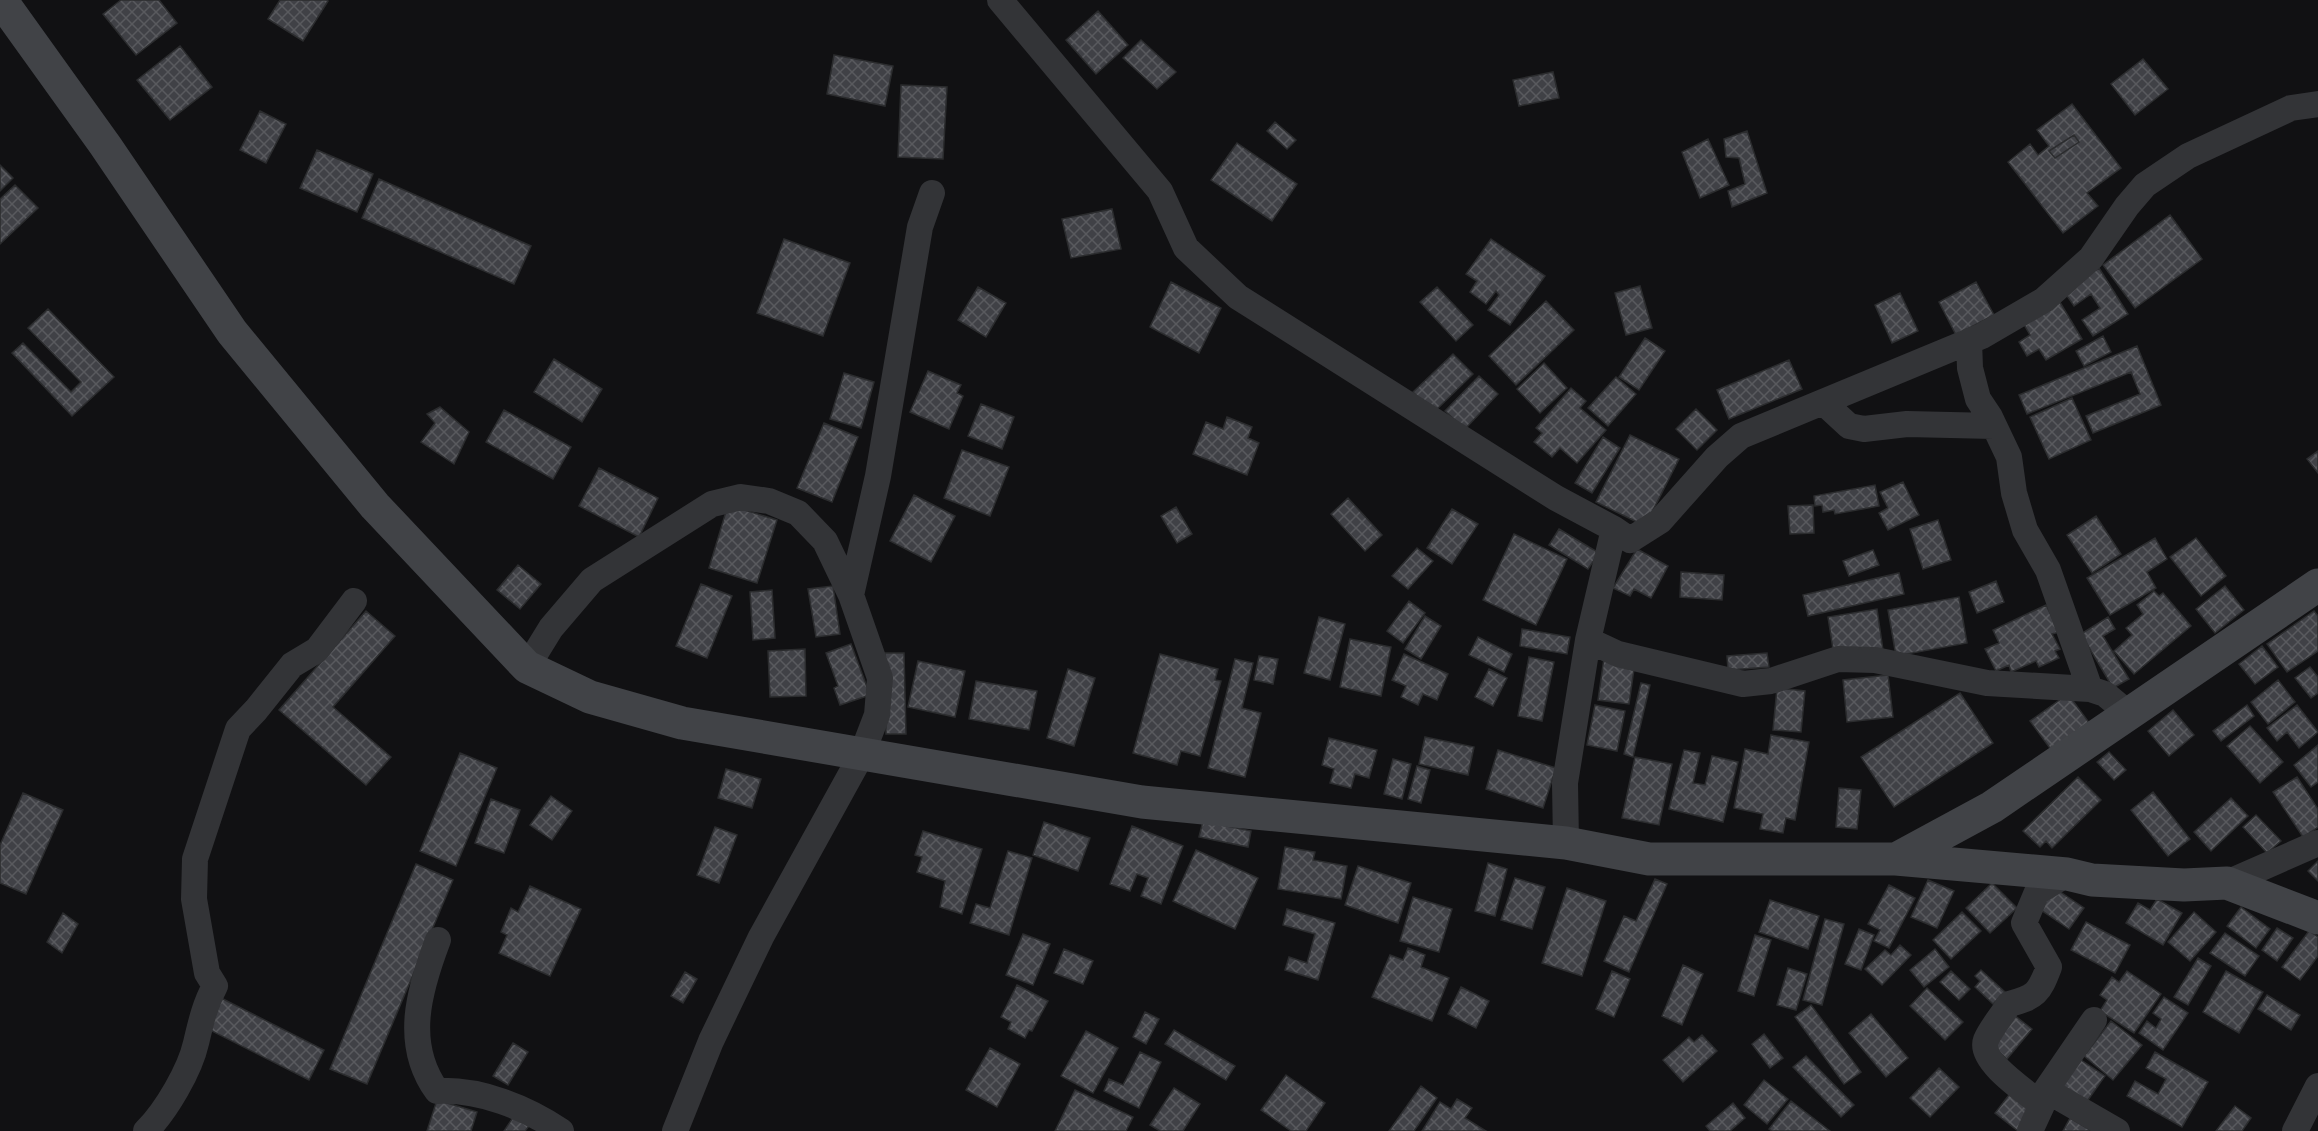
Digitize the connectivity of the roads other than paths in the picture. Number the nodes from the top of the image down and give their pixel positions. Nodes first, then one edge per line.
1 (1000, 0) edge
2 (3, 8) edge
3 (2318, 104) edge
4 (932, 194) dead end
5 (1969, 341) junction
6 (1823, 402) junction
7 (1994, 426) junction
8 (1614, 529) junction
9 (2318, 585) edge
10 (851, 595) junction
11 (354, 601) dead end
12 (1588, 640) junction
13 (526, 667) junction
14 (2090, 689) junction
15 (2129, 714) junction
16 (862, 754) junction
17 (1566, 843) junction
18 (2318, 843) edge
19 (1896, 859) junction
20 (2067, 873) junction
21 (2227, 883) junction
22 (2318, 918) edge
23 (438, 940) dead end
24 (2094, 1020) dead end
25 (2318, 1086) edge
26 (2044, 1098) junction
27 (146, 1131) edge
28 (561, 1131) edge
29 (675, 1131) edge
30 (2030, 1131) edge
31 (2117, 1131) edge
32 (2295, 1131) edge

1 - 8 street
2 - 13 street
3 - 5 street
4 - 10 street
5 - 6 street
5 - 7 street
6 - 7 street
6 - 8 street
7 - 14 street
8 - 12 street
9 - 15 street
10 - 13 street
10 - 16 street
11 - 27 street
12 - 14 street
12 - 17 street
13 - 16 street
14 - 15 street
15 - 19 street
16 - 17 street
16 - 29 street
17 - 19 street
18 - 21 street
19 - 20 street
20 - 21 street
20 - 26 street
21 - 22 street
23 - 28 street
24 - 26 street
25 - 32 street
26 - 30 street
26 - 31 street

